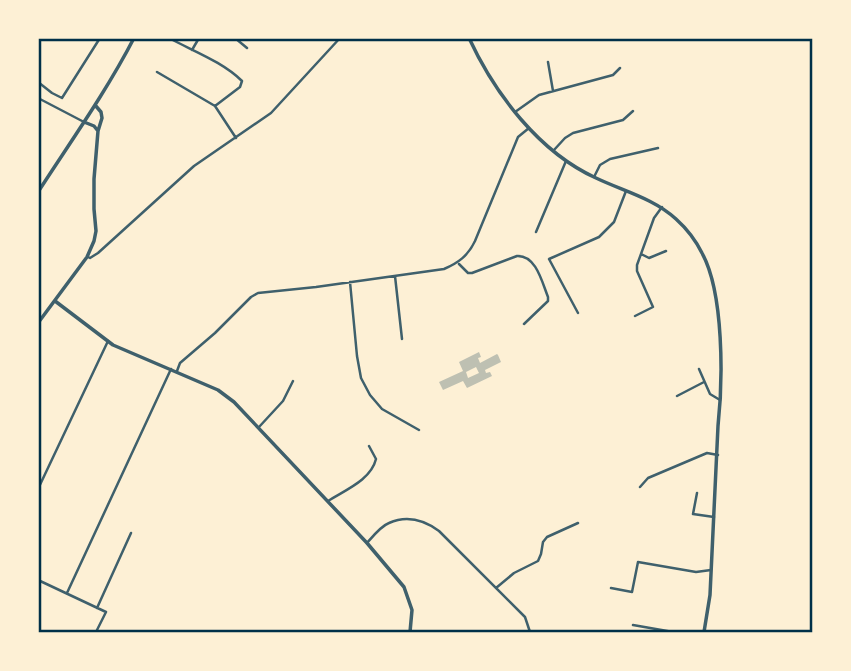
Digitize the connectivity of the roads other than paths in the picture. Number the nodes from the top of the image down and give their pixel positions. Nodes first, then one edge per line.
1 (100, 38) edge
2 (134, 38) edge
3 (169, 38) edge
4 (199, 38) edge
5 (234, 38) edge
6 (340, 38) edge
7 (469, 38) edge
8 (247, 48) dead end
9 (192, 50) junction
10 (548, 62) dead end
11 (620, 68) dead end
12 (157, 72) dead end
13 (38, 82) edge
14 (553, 91) junction
15 (38, 98) edge
16 (96, 105) junction
17 (215, 106) junction
18 (633, 111) dead end
19 (515, 113) junction
20 (84, 122) junction
21 (529, 128) junction
22 (98, 131) junction
23 (236, 138) junction
24 (658, 148) dead end
25 (554, 150) junction
26 (566, 161) junction
27 (594, 177) junction
28 (626, 191) junction
29 (38, 192) edge
30 (662, 207) junction
31 (536, 232) dead end
32 (666, 251) dead end
33 (640, 254) junction
34 (87, 257) junction
35 (458, 263) junction
36 (395, 276) junction
37 (350, 282) junction
38 (55, 301) junction
39 (578, 313) dead end
40 (635, 316) dead end
41 (38, 323) edge
42 (524, 324) dead end
43 (402, 339) dead end
44 (108, 341) junction
45 (171, 369) junction
46 (699, 369) dead end
47 (177, 371) junction
48 (293, 381) dead end
49 (704, 382) junction
50 (677, 396) dead end
51 (721, 400) junction
52 (259, 427) junction
53 (419, 430) dead end
54 (369, 446) dead end
55 (718, 455) junction
56 (639, 487) dead end
57 (38, 489) edge
58 (697, 493) dead end
59 (328, 501) junction
60 (715, 517) junction
61 (578, 523) dead end
62 (131, 533) dead end
63 (367, 542) junction
64 (712, 570) junction
65 (38, 580) edge
66 (496, 588) junction
67 (611, 588) dead end
68 (67, 593) junction
69 (97, 608) junction
70 (633, 625) dead end
71 (96, 632) edge
72 (410, 632) edge
73 (530, 632) edge
74 (673, 632) edge
75 (704, 632) edge

1 - 13 street
2 - 16 street
3 - 9 street
4 - 9 street
5 - 8 street
6 - 23 street
7 - 19 street
9 - 17 street
10 - 14 street
11 - 14 street
12 - 17 street
14 - 19 street
15 - 20 street
16 - 20 street
16 - 22 street
17 - 23 street
18 - 25 street
19 - 21 street
20 - 22 street
20 - 29 street
21 - 25 street
21 - 35 street
22 - 34 street
23 - 34 street
24 - 27 street
25 - 26 street
26 - 27 street
26 - 31 street
27 - 28 street
28 - 30 street
28 - 39 street
30 - 33 street
30 - 51 street
32 - 33 street
33 - 40 street
34 - 38 street
35 - 36 street
35 - 42 street
36 - 37 street
36 - 43 street
37 - 47 street
37 - 53 street
38 - 41 street
38 - 44 street
44 - 45 street
44 - 57 street
45 - 47 street
45 - 68 street
46 - 49 street
47 - 52 street
48 - 52 street
49 - 50 street
49 - 51 street
51 - 55 street
52 - 59 street
54 - 59 street
55 - 56 street
55 - 60 street
58 - 60 street
59 - 63 street
60 - 64 street
61 - 66 street
62 - 69 street
63 - 66 street
63 - 72 street
64 - 67 street
64 - 75 street
65 - 68 street
66 - 73 street
68 - 69 street
69 - 71 street
70 - 74 street

